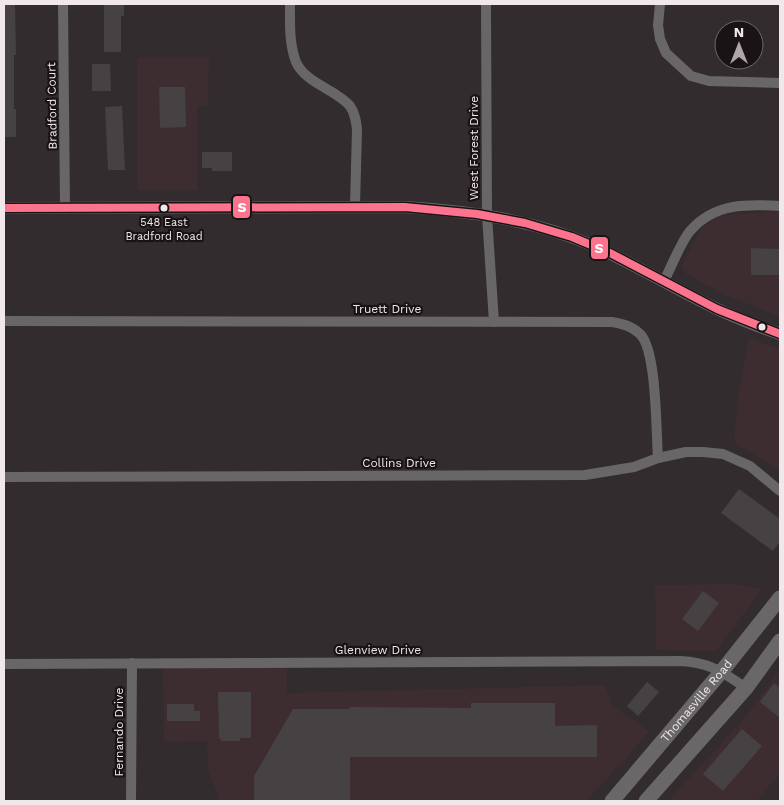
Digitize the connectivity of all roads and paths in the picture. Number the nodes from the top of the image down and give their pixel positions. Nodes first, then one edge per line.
1 (63, 4) edge
2 (290, 4) edge
3 (486, 4) edge
4 (660, 4) edge
5 (780, 83) edge
6 (355, 206) junction
7 (780, 206) edge
8 (4, 208) edge
9 (65, 208) junction
10 (487, 216) junction
11 (664, 281) junction
12 (4, 321) edge
13 (494, 322) junction
14 (780, 334) edge
15 (658, 458) junction
16 (4, 477) edge
17 (780, 491) edge
18 (780, 598) edge
19 (780, 641) edge
20 (132, 663) junction
21 (4, 664) edge
22 (722, 671) junction
23 (746, 688) junction
24 (637, 772) junction
25 (652, 796) edge
26 (131, 801) edge
27 (612, 801) edge

1 - 9 street, Bradford Court
2 - 6 street
3 - 10 street, West Forest Drive
4 - 5 street
6 - 9 street
6 - 10 street
7 - 11 street
8 - 9 street
10 - 11 street
10 - 13 street, West Forest Drive
11 - 14 street
12 - 13 street, Truett Drive
13 - 15 street, Truett Drive
15 - 16 street, Collins Drive
15 - 17 street, Collins Drive
18 - 22 main road, Thomasville Road
19 - 23 main road
20 - 21 street, Glenview Drive
20 - 22 street, Glenview Drive
20 - 26 street, Fernando Drive
22 - 23 street, Glenview Drive
22 - 24 main road, Thomasville Road
23 - 25 main road
24 - 25 main road
24 - 27 main road, Thomasville Road

